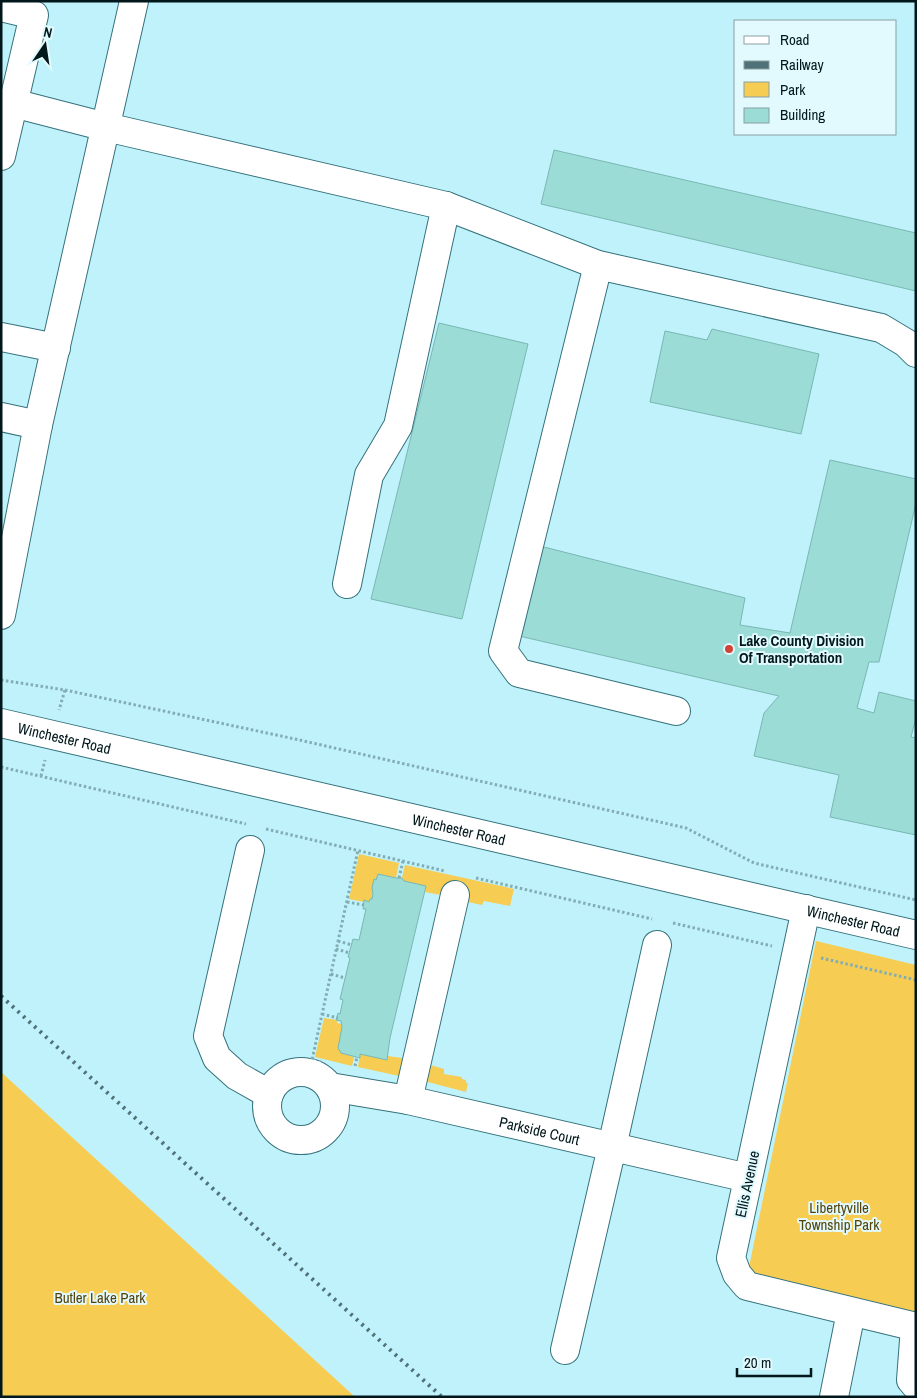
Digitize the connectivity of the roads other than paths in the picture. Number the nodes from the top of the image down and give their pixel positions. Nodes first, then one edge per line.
1 (134, 1) edge
2 (1, 7) edge
3 (13, 103) junction
4 (106, 127) junction
5 (1, 156) edge
6 (446, 206) junction
7 (598, 265) junction
8 (1, 337) edge
9 (56, 348) junction
10 (916, 353) edge
11 (1, 417) edge
12 (38, 425) junction
13 (347, 584) dead end
14 (1, 614) edge
15 (676, 711) dead end
16 (1, 723) edge
17 (255, 834) road end
18 (459, 881) road end
19 (806, 909) junction
20 (658, 928) road end
21 (916, 934) edge
22 (329, 1075) junction
23 (269, 1094) junction
24 (408, 1100) junction
25 (612, 1147) junction
26 (748, 1178) junction
27 (851, 1312) junction
28 (915, 1327) edge
29 (565, 1350) dead end
30 (916, 1386) edge
31 (834, 1397) edge

1 - 4 street
2 - 3 street
3 - 4 street
3 - 5 street
4 - 6 street
4 - 9 street
6 - 7 street
6 - 13 street
7 - 10 street
7 - 15 street
8 - 9 street
9 - 12 street
11 - 12 street
12 - 14 street
16 - 19 street, Winchester Road
17 - 23 street
18 - 24 street
19 - 21 street, Winchester Road
19 - 26 street, Ellis Avenue
20 - 25 street
22 - 23 street, Parkside Court
22 - 23 street
22 - 24 street, Parkside Court
24 - 25 street, Parkside Court
25 - 26 street, Parkside Court
25 - 29 street
26 - 27 street, Ellis Avenue
27 - 28 street, Ellis Avenue
27 - 31 street
28 - 30 street

